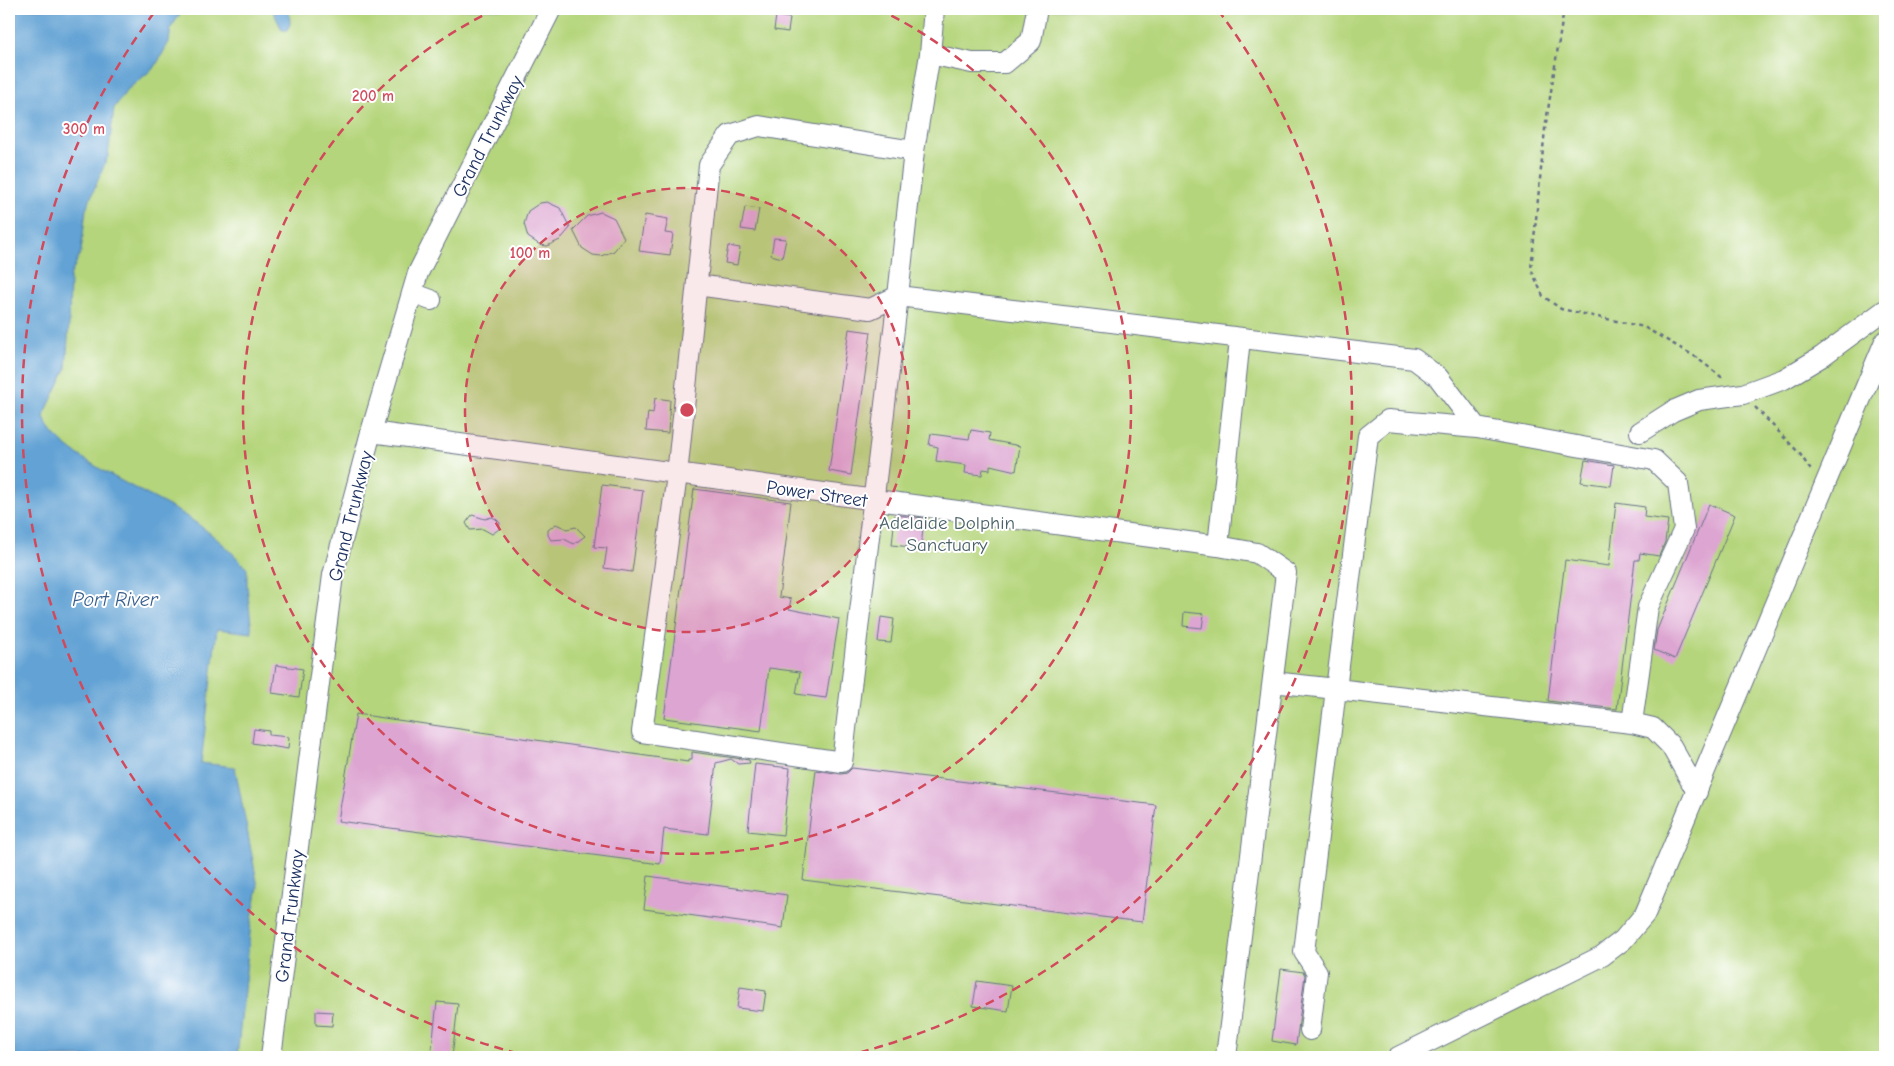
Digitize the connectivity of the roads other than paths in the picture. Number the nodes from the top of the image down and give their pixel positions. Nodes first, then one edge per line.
1 (551, 9) edge
2 (934, 9) edge
3 (1037, 9) edge
4 (930, 54) junction
5 (914, 152) junction
6 (697, 285) junction
7 (412, 293) junction
8 (898, 296) junction
9 (431, 300) dead end
10 (1885, 310) edge
11 (1240, 339) junction
12 (1885, 341) edge
13 (1477, 428) junction
14 (371, 432) junction
15 (1640, 432) dead end
16 (677, 475) junction
17 (873, 501) junction
18 (1218, 546) junction
19 (1273, 682) junction
20 (1336, 689) junction
21 (1632, 723) junction
22 (1698, 792) junction
23 (1310, 1030) dead end
24 (272, 1057) edge
25 (1226, 1057) edge
26 (1398, 1057) edge

1 - 7 lane, Grand Trunkway
2 - 4 lane
3 - 4 lane
4 - 5 lane
5 - 6 lane
5 - 8 lane
6 - 8 lane
6 - 16 lane
7 - 9 lane
7 - 14 lane, Grand Trunkway
8 - 11 lane
8 - 17 lane
10 - 15 lane
11 - 13 lane
11 - 18 lane
12 - 22 lane
13 - 20 lane
13 - 21 lane
14 - 16 lane, Power Street
14 - 24 lane, Grand Trunkway
16 - 17 lane, Power Street
16 - 17 lane
17 - 18 lane, Power Street
18 - 19 lane, Power Street
19 - 20 lane
19 - 25 lane
20 - 21 lane
20 - 23 lane
21 - 22 lane
22 - 26 lane

